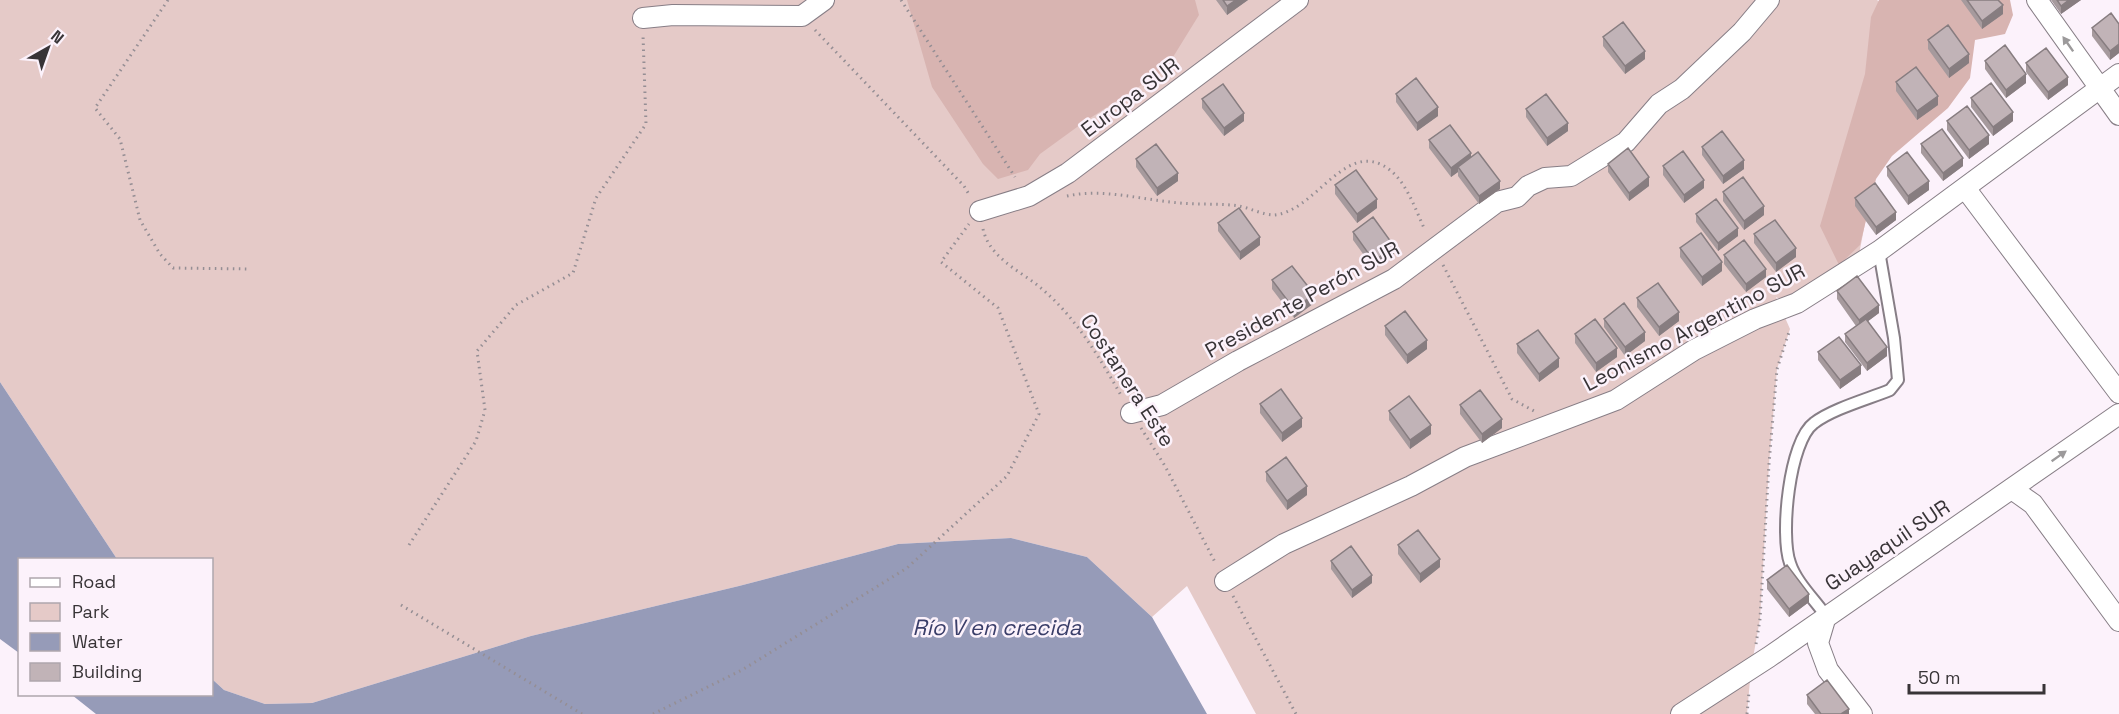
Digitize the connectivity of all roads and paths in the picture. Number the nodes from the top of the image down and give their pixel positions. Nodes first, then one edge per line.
1 (168, 0) edge
2 (824, 0) edge
3 (902, 0) edge
4 (1298, 0) edge
5 (1770, 0) edge
6 (2037, 0) edge
7 (802, 16) junction
8 (643, 18) joint
9 (2119, 74) edge
10 (2100, 88) junction
11 (2119, 115) edge
12 (1015, 177) dead end
13 (1965, 188) junction
14 (1057, 198) dead end
15 (980, 211) junction
16 (1425, 230) dead end
17 (1879, 251) junction
18 (1440, 259) dead end
19 (250, 269) dead end
20 (1790, 329) dead end
21 (2119, 393) edge
22 (1543, 411) dead end
23 (1131, 413) junction
24 (2119, 414) edge
25 (2012, 489) junction
26 (409, 545) dead end
27 (1225, 581) junction
28 (401, 604) dead end
29 (1826, 616) junction
30 (2119, 621) edge
31 (1751, 669) junction
32 (582, 714) edge
33 (652, 714) edge
34 (1296, 714) edge
35 (1681, 714) edge
36 (1862, 714) edge

1 - 19 path
2 - 7 street
3 - 12 path
4 - 15 street, Europa SUR
5 - 23 street, Presidente Perón SUR
10 -> 6 street
7 - 8 street
7 - 15 path, Costanera Este
8 - 26 path
9 - 10 street, Leonismo Argentino SUR
10 - 11 street
10 - 13 street, Leonismo Argentino SUR
13 - 17 street, Leonismo Argentino SUR
13 - 21 street
14 - 16 path
15 - 23 path, Costanera Este
15 - 33 path
17 - 27 street, Leonismo Argentino SUR
17 - 29 lane
18 - 22 path
20 - 31 path
23 - 27 path, Costanera Este
25 -> 24 street, Guayaquil SUR
25 - 29 street, Guayaquil SUR
25 - 30 street
27 - 34 path, Costanera Este
28 - 32 path
29 - 31 street, Guayaquil SUR
29 - 36 street
31 - 35 street, Guayaquil SUR

